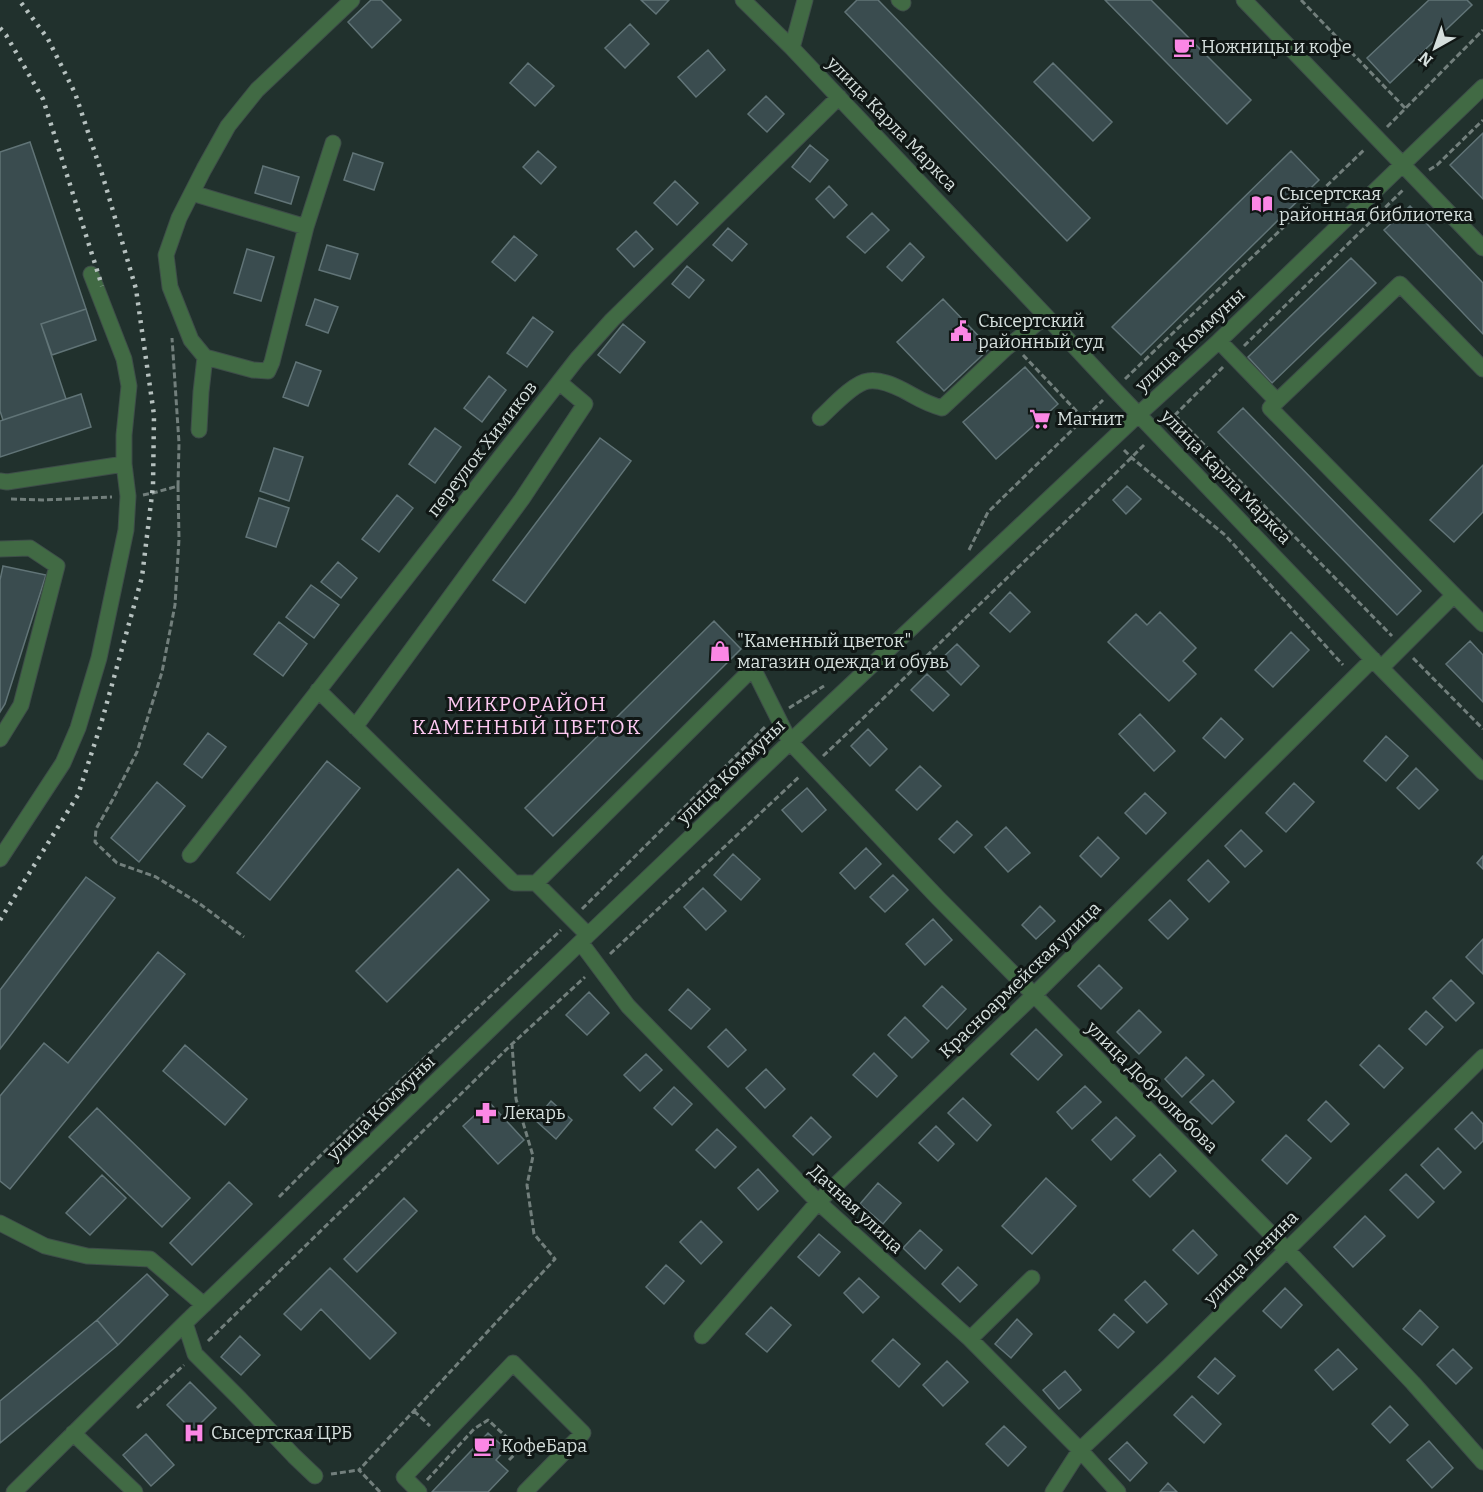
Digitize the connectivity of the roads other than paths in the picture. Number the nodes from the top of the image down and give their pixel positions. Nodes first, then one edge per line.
1 (352, 0) edge
2 (743, 0) edge
3 (805, 0) edge
4 (1244, 0) edge
5 (792, 48) junction
6 (1483, 87) edge
7 (839, 97) junction
8 (333, 143) dead end
9 (1402, 164) junction
10 (192, 193) junction
11 (306, 227) junction
12 (1483, 248) edge
13 (91, 273) dead end
14 (1046, 316) junction
15 (1219, 341) junction
16 (205, 357) junction
17 (1483, 369) edge
18 (560, 382) junction
19 (1277, 401) junction
20 (1139, 414) junction
21 (820, 418) dead end
22 (199, 430) dead end
23 (124, 464) junction
24 (0, 482) edge
25 (0, 549) edge
26 (1454, 595) junction
27 (1483, 624) edge
28 (1377, 664) junction
29 (318, 690) junction
30 (355, 727) junction
31 (0, 740) edge
32 (790, 742) junction
33 (1483, 772) edge
34 (190, 855) dead end
35 (0, 859) edge
36 (536, 883) junction
37 (584, 939) junction
38 (1034, 995) junction
39 (1483, 1057) edge
40 (818, 1202) junction
41 (0, 1223) edge
42 (1287, 1250) junction
43 (1032, 1278) dead end
44 (204, 1305) junction
45 (185, 1323) junction
46 (702, 1336) dead end
47 (970, 1339) junction
48 (73, 1433) junction
49 (1080, 1450) junction
50 (1483, 1462) edge
51 (315, 1476) road end
52 (423, 1486) edge
53 (14, 1492) edge
54 (135, 1492) edge
55 (525, 1492) edge
56 (1053, 1492) edge
57 (1118, 1492) edge

1 - 10 street
2 - 5 street, улица Карла Маркса
3 - 5 street
4 - 9 street
5 - 7 street, улица Карла Маркса
6 - 9 street, улица Коммуны
7 - 14 street, улица Карла Маркса
7 - 18 street, переулок Химиков
8 - 11 street
9 - 12 street
9 - 15 street, улица Коммуны
10 - 11 street
10 - 16 street
11 - 16 street
13 - 23 street
14 - 20 street, улица Карла Маркса
14 - 21 street
15 - 19 street
15 - 20 street, улица Коммуны
16 - 22 street
17 - 19 street
18 - 29 street, переулок Химиков
18 - 30 street
19 - 26 street
20 - 28 street, улица Карла Маркса
20 - 32 street, улица Коммуны
23 - 24 street
23 - 35 street
25 - 31 street
26 - 27 street
26 - 28 street, Красноармейская улица
28 - 33 street, улица Карла Маркса
28 - 38 street, Красноармейская улица
29 - 30 street
29 - 34 street, переулок Химиков
30 - 36 street
32 - 36 street, улица Добролюбова
32 - 37 street, улица Коммуны
32 - 38 street, улица Добролюбова
36 - 37 street, Дачная улица
37 - 40 street, Дачная улица
37 - 44 street, улица Коммуны
38 - 40 street, Красноармейская улица
38 - 42 street, улица Добролюбова
39 - 42 street, улица Ленина
40 - 46 street, Красноармейская улица
40 - 47 street, Дачная улица
41 - 44 street
42 - 49 street, улица Ленина
42 - 50 street, улица Добролюбова
43 - 47 street
44 - 45 street, улица Коммуны
45 - 48 street, улица Коммуны
45 - 51 street
47 - 49 street, Дачная улица
48 - 53 street, улица Коммуны
48 - 54 street
49 - 56 street, улица Ленина
49 - 57 street, Дачная улица
52 - 55 street

